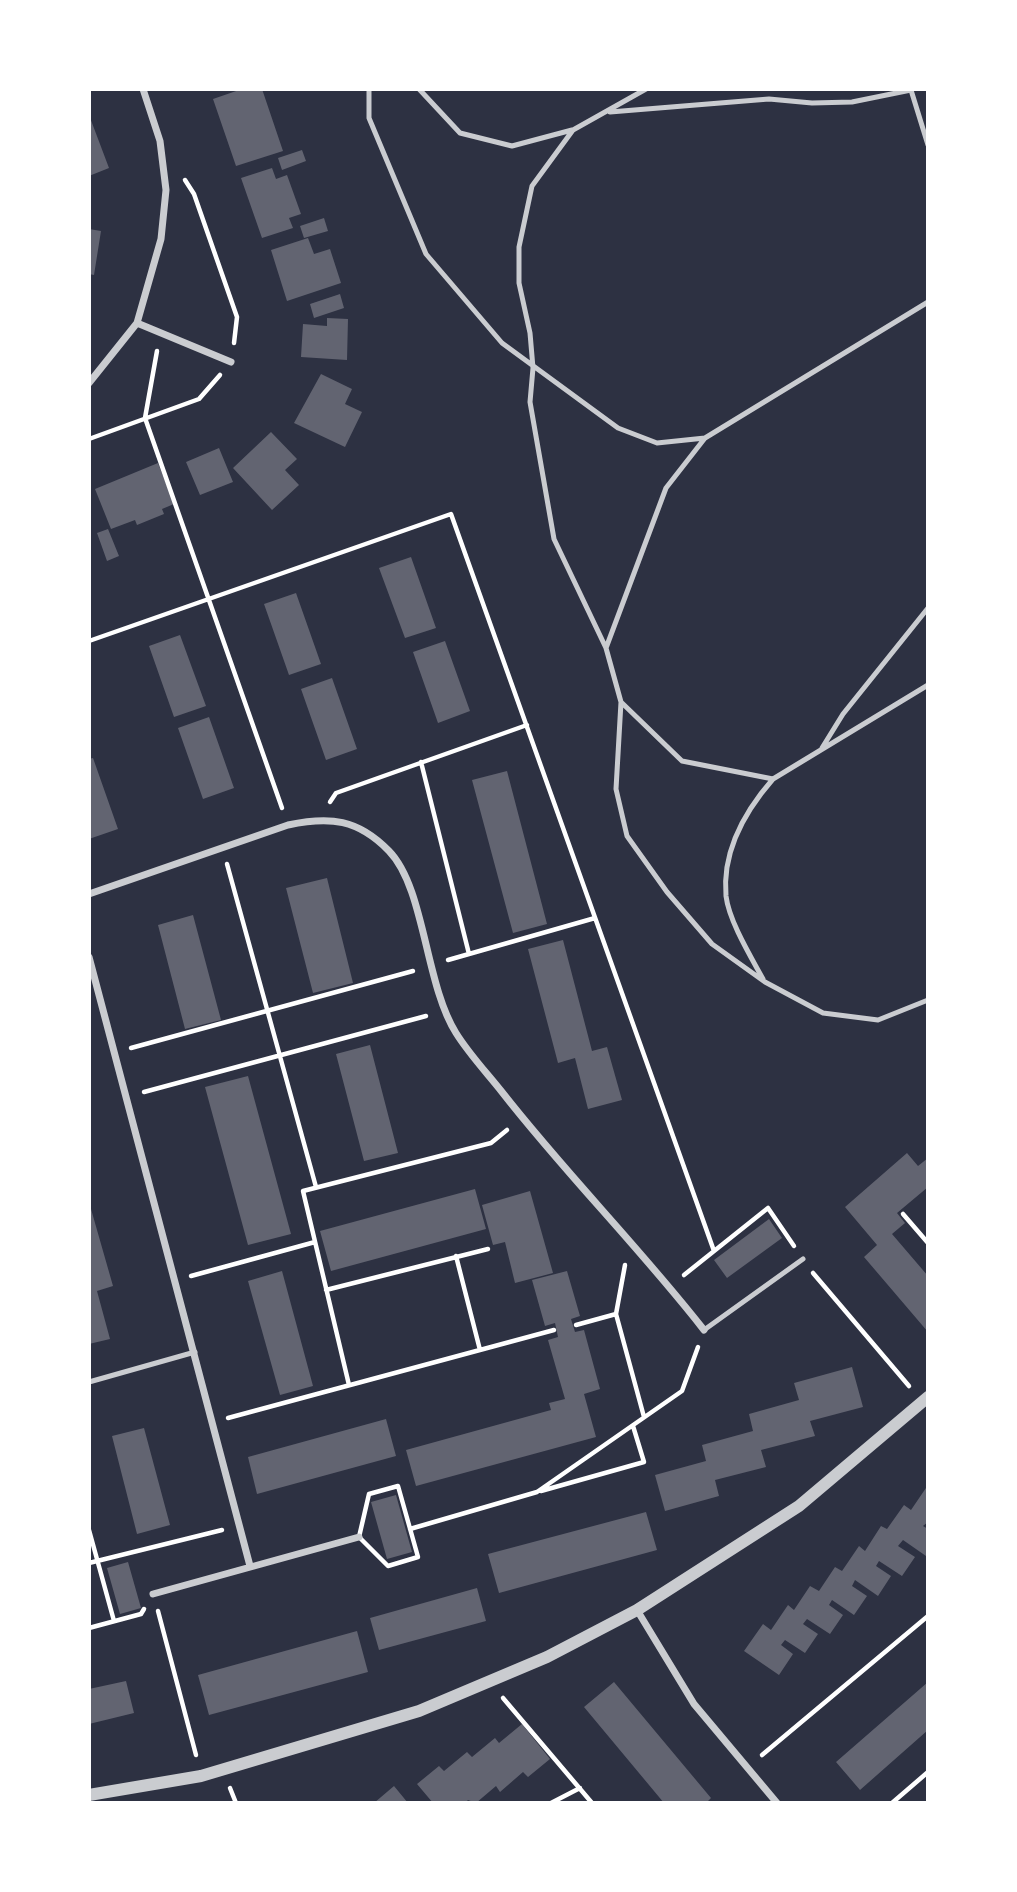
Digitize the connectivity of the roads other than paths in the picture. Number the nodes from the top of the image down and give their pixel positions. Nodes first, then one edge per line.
1 (143, 89) edge
2 (369, 89) edge
3 (419, 89) edge
4 (646, 89) edge
5 (911, 89) edge
6 (607, 113) junction
7 (573, 130) junction
8 (928, 145) edge
9 (928, 302) edge
10 (136, 323) junction
11 (231, 362) road end
12 (533, 369) junction
13 (89, 383) edge
14 (705, 438) junction
15 (928, 608) edge
16 (606, 648) junction
17 (928, 685) edge
18 (621, 702) junction
19 (821, 750) junction
20 (773, 779) junction
21 (89, 894) edge
22 (89, 957) edge
23 (765, 982) junction
24 (928, 1000) edge
25 (803, 1259) road end
26 (704, 1330) joint
27 (195, 1352) junction
28 (89, 1382) edge
29 (926, 1398) edge
30 (359, 1537) road end
31 (250, 1566) junction
32 (153, 1594) road end
33 (637, 1610) junction
34 (89, 1796) edge
35 (777, 1803) edge

1 - 10 street
2 - 12 lane
3 - 7 lane
4 - 6 lane
5 - 6 lane
5 - 8 lane
6 - 7 lane
7 - 12 lane
9 - 14 lane
10 - 11 street
10 - 13 street
12 - 14 lane
12 - 16 lane
14 - 16 lane
15 - 19 lane
16 - 18 lane
17 - 19 lane
18 - 20 lane
18 - 23 lane
19 - 20 lane
20 - 23 lane
21 - 26 street
22 - 27 street
23 - 24 lane
25 - 26 lane
27 - 28 lane
27 - 31 street
29 - 33 street
30 - 31 street
31 - 32 street
33 - 34 street
33 - 35 street

